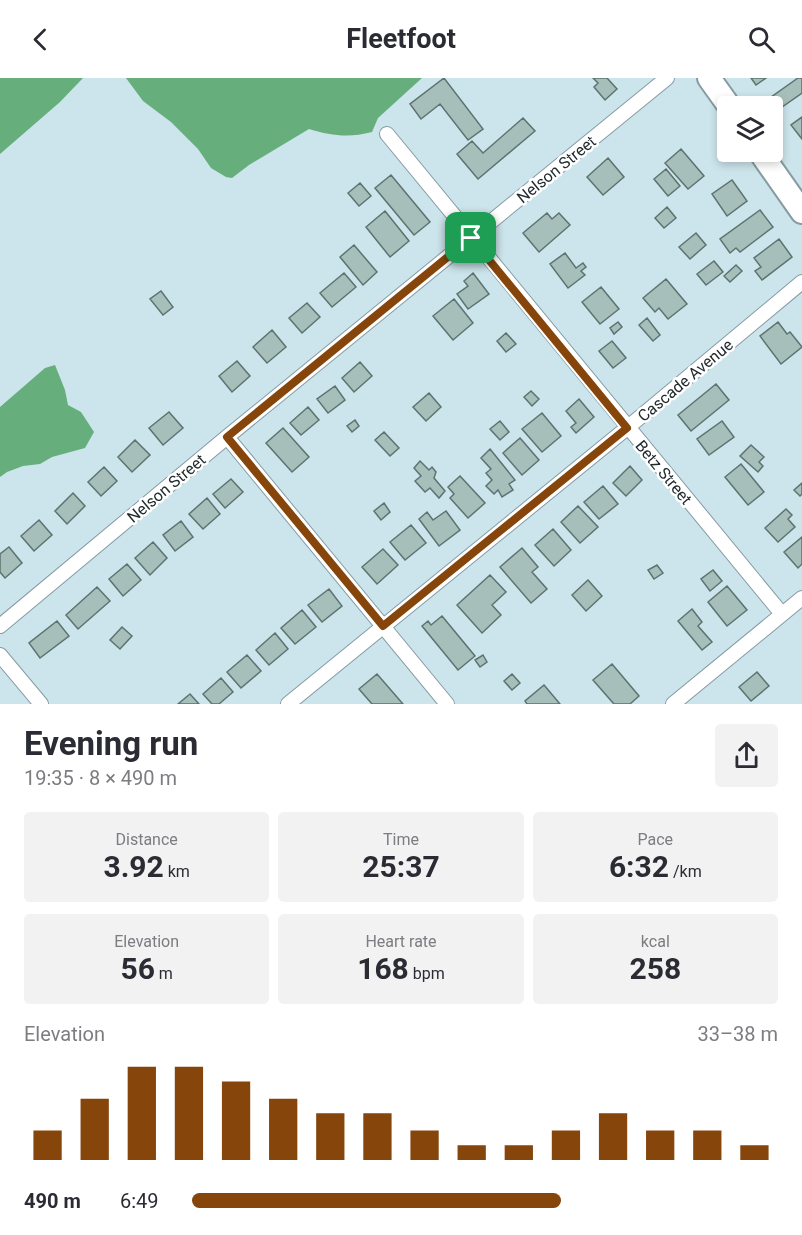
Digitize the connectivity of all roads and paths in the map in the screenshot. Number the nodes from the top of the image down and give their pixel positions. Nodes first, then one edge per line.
1 (667, 78) edge
2 (709, 78) edge
3 (722, 96) edge
4 (387, 134) dead end
5 (767, 162) edge
6 (802, 212) edge
7 (471, 238) junction
8 (802, 282) edge
9 (627, 428) junction
10 (227, 437) junction
11 (802, 598) edge
12 (782, 614) junction
13 (0, 626) edge
14 (383, 626) junction
15 (0, 655) edge
16 (41, 704) edge
17 (288, 704) edge
18 (447, 704) edge
19 (673, 704) edge

1 - 7 street, Nelson Street
2 - 3 main road
4 - 7 street, Betz Street
5 - 6 main road
7 - 9 street, Betz Street
7 - 10 street, Nelson Street
8 - 9 street, Cascade Avenue
9 - 12 street, Betz Street
9 - 14 street, Cascade Avenue
10 - 13 street, Nelson Street
10 - 14 street
11 - 12 street
12 - 19 street
14 - 17 street, Cascade Avenue
14 - 18 street
15 - 16 street

